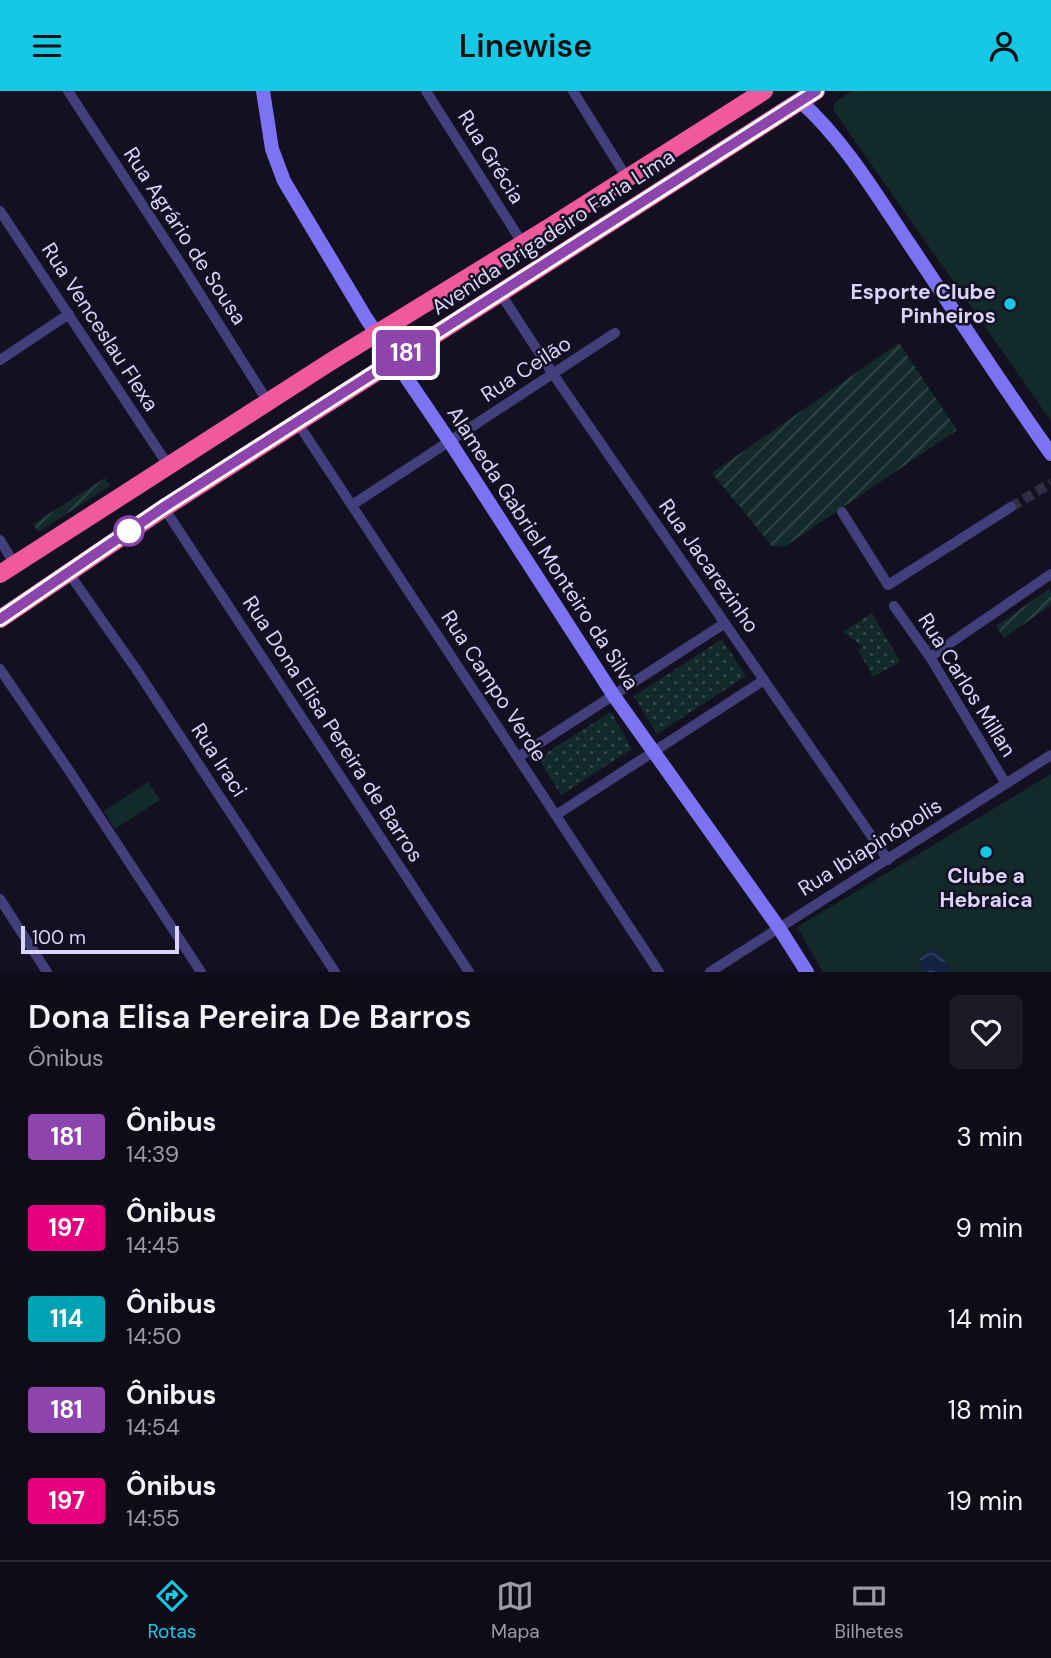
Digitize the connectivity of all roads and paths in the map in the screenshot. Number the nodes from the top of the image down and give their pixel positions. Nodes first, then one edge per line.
1 (68, 91) edge
2 (263, 91) edge
3 (426, 91) edge
4 (573, 91) edge
5 (764, 91) edge
6 (810, 95) edge
7 (627, 178) junction
8 (0, 211) edge
9 (523, 244) junction
10 (500, 293) junction
11 (69, 314) junction
12 (377, 333) junction
13 (615, 333) dead end
14 (0, 360) edge
15 (395, 360) junction
16 (330, 362) junction
17 (553, 375) junction
18 (268, 402) junction
19 (318, 408) junction
20 (297, 422) junction
21 (450, 442) junction
22 (1051, 454) edge
23 (168, 465) junction
24 (352, 505) junction
25 (164, 507) junction
26 (1012, 507) tunnel mouth
27 (842, 512) dead end
28 (0, 540) edge
29 (8, 569) edge
30 (68, 572) junction
31 (1051, 574) edge
32 (894, 606) dead end
33 (2, 616) edge
34 (725, 623) junction
35 (930, 657) junction
36 (0, 670) edge
37 (764, 680) junction
38 (614, 696) junction
39 (652, 751) junction
40 (1051, 755) edge
41 (518, 757) junction
42 (1006, 784) junction
43 (556, 815) junction
44 (888, 860) junction
45 (0, 899) edge
46 (779, 928) junction
47 (47, 972) edge
48 (201, 972) edge
49 (335, 972) edge
50 (469, 972) edge
51 (659, 972) edge
52 (710, 972) edge
53 (807, 972) edge

1 - 18 street, Rua Agrário de Sousa
2 - 12 street, Alameda Gabriel Monteiro da Silva
3 - 9 street, Rua Grécia
4 - 7 street
5 - 7 highway, Avenida Brigadeiro Faria Lima
6 - 10 highway, Avenida Brigadeiro Faria Lima
6 - 22 street
7 - 9 highway, Avenida Brigadeiro Faria Lima
8 - 11 street, Rua Venceslau Flexa
9 - 12 highway, Avenida Brigadeiro Faria Lima
10 - 15 highway, Avenida Brigadeiro Faria Lima
10 - 17 street, Rua Jacarezinho
11 - 14 street
11 - 23 street, Rua Venceslau Flexa
12 - 15 street, Alameda Gabriel Monteiro da Silva
12 - 16 highway, Avenida Brigadeiro Faria Lima
13 - 17 street, Rua Ceilão
15 - 19 highway, Avenida Brigadeiro Faria Lima
15 - 21 street, Alameda Gabriel Monteiro da Silva
16 - 18 highway, Avenida Brigadeiro Faria Lima
16 - 19 highway
17 - 21 street, Rua Ceilão
17 - 34 street, Rua Jacarezinho
18 - 23 highway, Avenida Brigadeiro Faria Lima
19 - 20 highway, Avenida Brigadeiro Faria Lima
20 - 24 street, Rua Campo Verde
20 - 25 highway, Avenida Brigadeiro Faria Lima
21 - 24 street, Rua Ceilão
21 - 38 street, Alameda Gabriel Monteiro da Silva
23 - 29 highway, Avenida Brigadeiro Faria Lima
24 - 41 street, Rua Campo Verde
25 - 30 highway, Avenida Brigadeiro Faria Lima
25 - 50 street, Rua Dona Elisa Pereira de Barros
26 - 27 street
28 - 29 street
30 - 33 highway, Avenida Brigadeiro Faria Lima
30 - 49 street, Rua Iraci
31 - 35 street
32 - 35 street, Rua Carlos Millan
34 - 37 street, Rua Jacarezinho
34 - 38 street
35 - 42 street, Rua Carlos Millan
36 - 48 street
37 - 39 street
37 - 44 street, Rua Jacarezinho
38 - 39 street, Alameda Gabriel Monteiro da Silva
38 - 41 street
39 - 43 street
39 - 46 street, Alameda Gabriel Monteiro da Silva
40 - 42 street, Rua Ibiapinópolis
41 - 43 street, Rua Campo Verde
42 - 44 street, Rua Ibiapinópolis
43 - 51 street, Rua Campo Verde
44 - 46 street, Rua Ibiapinópolis
45 - 47 street
46 - 52 street, Rua Ibiapinópolis
46 - 53 street, Alameda Gabriel Monteiro da Silva

